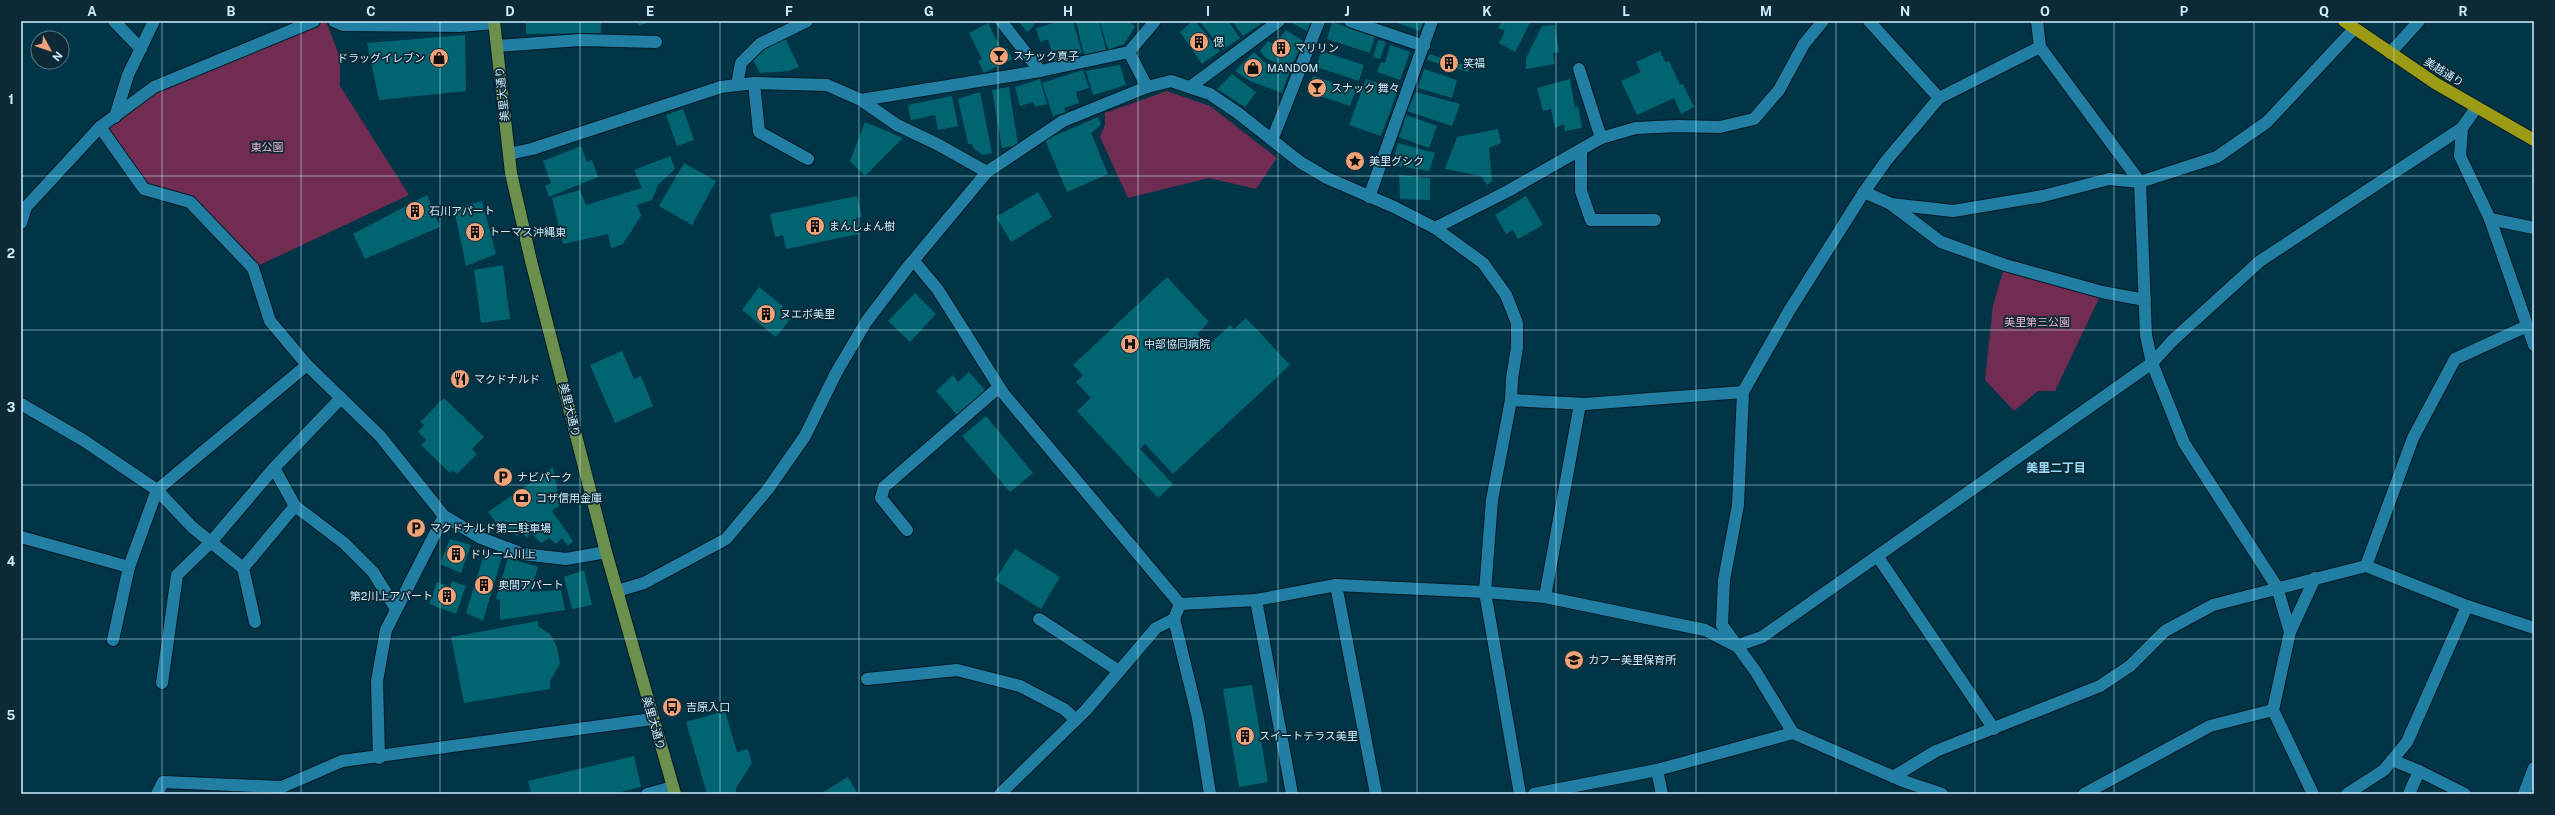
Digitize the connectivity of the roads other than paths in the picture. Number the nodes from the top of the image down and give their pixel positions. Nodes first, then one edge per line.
1 (114, 21) edge
2 (154, 21) edge
3 (314, 21) edge
4 (334, 21) edge
5 (807, 21) edge
6 (1001, 21) edge
7 (1279, 21) edge
8 (1319, 21) edge
9 (1350, 21) edge
10 (1432, 21) edge
11 (1823, 21) edge
12 (1869, 21) edge
13 (2037, 21) edge
14 (2344, 21) edge
15 (2419, 21) edge
16 (494, 22) edge
17 (1149, 23) edge
18 (2354, 29) junction
19 (656, 42) dead end
20 (496, 46) junction
21 (1424, 46) junction
22 (2040, 47) junction
23 (142, 49) junction
24 (1129, 52) junction
25 (2390, 53) junction
26 (1579, 69) dead end
27 (1040, 71) junction
28 (754, 83) junction
29 (737, 85) junction
30 (1147, 87) junction
31 (1190, 87) junction
32 (1939, 98) junction
33 (861, 100) junction
34 (2476, 108) junction
35 (115, 117) junction
36 (100, 128) junction
37 (2462, 128) junction
38 (1601, 138) junction
39 (1272, 140) junction
40 (2534, 140) edge
41 (1581, 150) junction
42 (509, 154) junction
43 (808, 159) dead end
44 (987, 172) junction
45 (2140, 182) junction
46 (1864, 192) junction
47 (1369, 197) junction
48 (1891, 204) junction
49 (24, 205) edge
50 (2490, 219) junction
51 (1655, 220) dead end
52 (21, 224) edge
53 (1435, 228) junction
54 (2534, 228) edge
55 (914, 261) junction
56 (2145, 300) junction
57 (2527, 326) junction
58 (2534, 345) edge
59 (2152, 363) junction
60 (307, 365) junction
61 (999, 387) junction
62 (1743, 392) junction
63 (341, 398) junction
64 (1511, 400) junction
65 (21, 404) edge
66 (1580, 404) junction
67 (274, 468) junction
68 (157, 490) junction
69 (294, 506) junction
70 (444, 516) junction
71 (907, 530) dead end
72 (21, 537) edge
73 (210, 542) junction
74 (606, 552) junction
75 (1878, 557) junction
76 (2366, 566) junction
77 (129, 567) junction
78 (243, 568) junction
79 (2315, 578) junction
80 (1336, 585) junction
81 (2277, 587) junction
82 (617, 591) junction
83 (1485, 592) junction
84 (1545, 597) junction
85 (1256, 600) junction
86 (1180, 604) junction
87 (2467, 606) junction
88 (396, 609) junction
89 (1039, 619) dead end
90 (1174, 619) junction
91 (255, 622) dead end
92 (2534, 628) edge
93 (2290, 632) junction
94 (113, 640) dead end
95 (1736, 646) junction
96 (1119, 671) junction
97 (867, 679) dead end
98 (162, 683) dead end
99 (2273, 710) junction
100 (652, 719) junction
101 (1076, 720) junction
102 (1994, 729) junction
103 (1793, 733) junction
104 (379, 758) junction
105 (2392, 760) junction
106 (2534, 768) edge
107 (1657, 770) junction
108 (2419, 771) junction
109 (1893, 777) junction
110 (674, 791) edge
111 (157, 794) edge
112 (647, 794) edge
113 (1000, 794) edge
114 (1210, 794) edge
115 (1292, 794) edge
116 (1376, 794) edge
117 (1520, 794) edge
118 (1534, 794) edge
119 (1662, 794) edge
120 (1942, 794) edge
121 (2084, 794) edge
122 (2313, 794) edge
123 (2346, 794) edge
124 (2409, 794) edge
125 (2465, 794) edge
126 (2524, 794) edge

1 - 23 street
2 - 23 street
3 - 35 street
4 - 16 street
5 - 29 street
6 - 27 street
7 - 31 street
8 - 39 street
9 - 21 street
10 - 21 street
11 - 38 street
12 - 32 street
13 - 22 street
14 - 18 highway, 美越通り
15 - 25 street
16 - 20 main road, 美里大通り
17 - 24 street
18 - 25 highway, 美越通り
18 - 45 street
19 - 20 street
20 - 42 main road, 美里大通り
21 - 47 street
22 - 32 street
22 - 45 street
23 - 35 street
24 - 27 street
24 - 30 street
25 - 34 highway, 美越通り
26 - 38 street
27 - 33 street
28 - 29 street
28 - 33 street
28 - 43 street
29 - 42 street
30 - 31 street
30 - 44 street
31 - 39 street
32 - 46 street
33 - 44 street
34 - 37 street
34 - 40 highway, 美越通り
35 - 36 street
36 - 49 street
36 - 60 street
37 - 50 street
37 - 59 street
38 - 41 street
39 - 47 street
41 - 51 street
41 - 53 street
42 - 74 main road, 美里大通り
44 - 55 street
45 - 48 street
45 - 56 street
46 - 48 street
46 - 62 street
47 - 53 street
48 - 56 street
49 - 52 street
50 - 54 street
50 - 57 street
53 - 64 street
55 - 61 street
55 - 82 street
56 - 59 street
57 - 58 street
57 - 76 street
59 - 75 street
59 - 81 street
60 - 63 street
60 - 68 street
61 - 71 street
61 - 86 street
62 - 66 street
62 - 95 street
63 - 67 street
63 - 70 street
64 - 66 street
64 - 83 street
65 - 68 street
66 - 84 street
67 - 69 street
67 - 73 street
68 - 73 street
68 - 77 street
69 - 78 street
69 - 88 street
70 - 74 street
70 - 88 street
72 - 77 street
73 - 78 street
73 - 98 street
74 - 82 main road, 美里大通り
75 - 95 street
75 - 102 street
76 - 79 street
76 - 87 street
77 - 94 street
78 - 91 street
79 - 81 street
79 - 93 street
80 - 83 street
80 - 85 street
80 - 116 street
81 - 93 street
81 - 102 street
82 - 100 main road, 美里大通り
83 - 84 street
83 - 117 street
84 - 95 street
85 - 86 street
85 - 115 street
86 - 90 street
87 - 92 street
87 - 105 street
88 - 104 street
89 - 96 street
90 - 96 street
90 - 114 street
93 - 99 street
95 - 103 street
96 - 101 street
97 - 101 street
99 - 121 street
99 - 122 street
100 - 104 street
100 - 110 main road, 美里大通り
101 - 113 street
102 - 109 street
103 - 107 street
103 - 109 street
104 - 111 street
105 - 108 street
105 - 123 street
106 - 126 street
107 - 118 street
107 - 119 street
108 - 124 street
108 - 125 street
109 - 120 street
110 - 112 street

